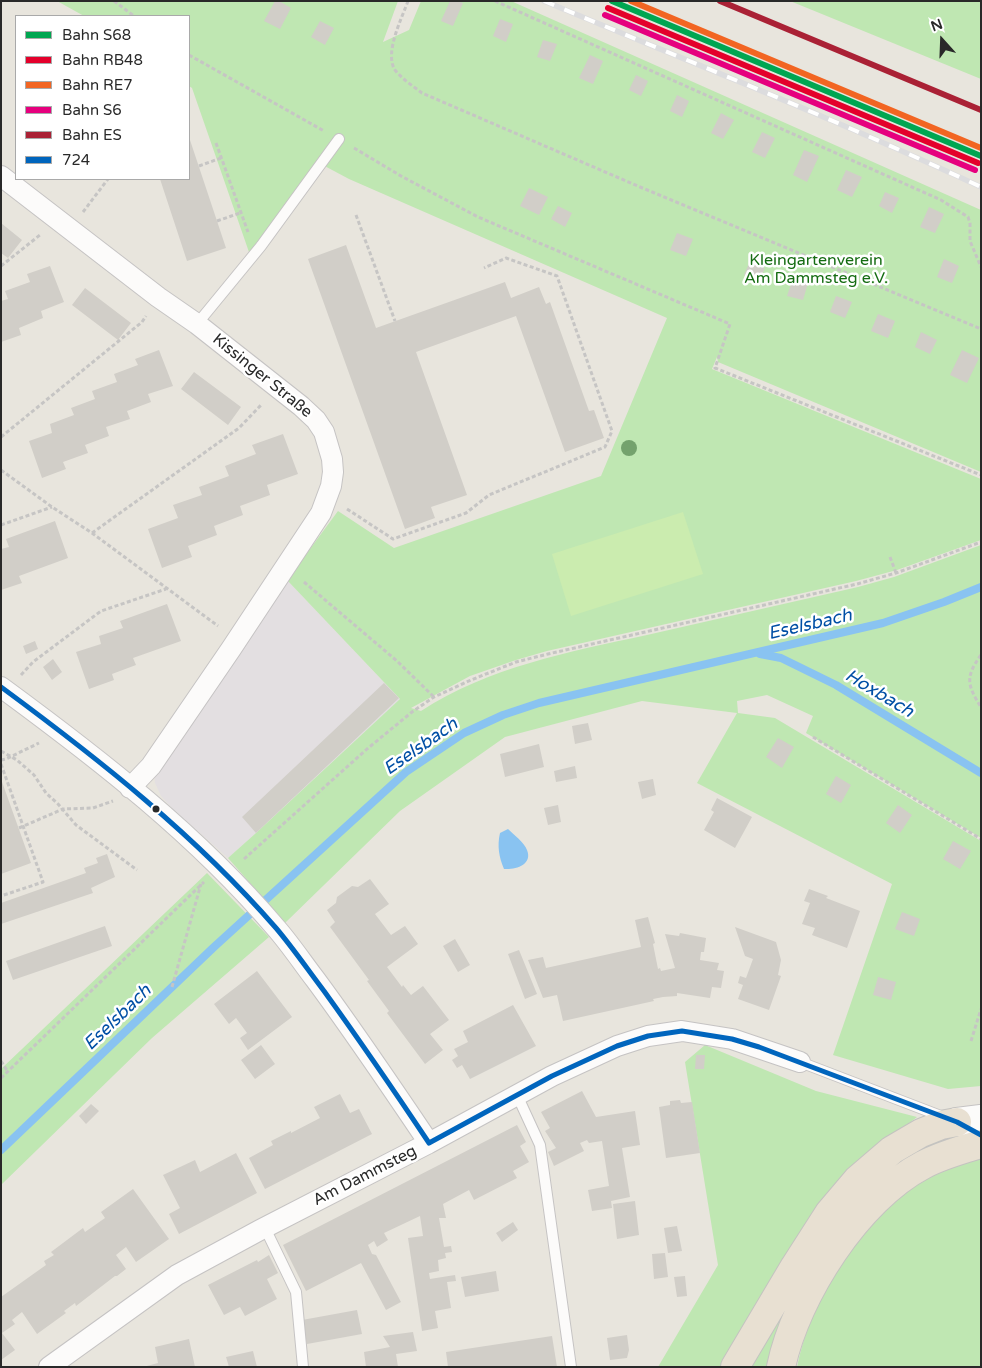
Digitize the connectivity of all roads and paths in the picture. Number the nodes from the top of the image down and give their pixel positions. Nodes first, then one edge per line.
1 (114, 1) edge
2 (408, 1) edge
3 (495, 1) edge
4 (133, 15) edge
5 (190, 56) edge
6 (339, 139) junction
7 (216, 143) dead end
8 (221, 158) junction
9 (199, 166) dead end
10 (1, 176) edge
11 (107, 180) edge
12 (240, 213) junction
13 (356, 215) dead end
14 (217, 220) dead end
15 (71, 228) junction
16 (261, 246) junction
17 (1, 266) edge
18 (981, 267) edge
19 (484, 268) dead end
20 (158, 297) junction
21 (395, 321) dead end
22 (198, 324) junction
23 (981, 329) edge
24 (278, 387) junction
25 (1, 437) edge
26 (1, 470) edge
27 (981, 475) edge
28 (328, 496) junction
29 (52, 507) junction
30 (1, 525) edge
31 (92, 533) junction
32 (981, 542) edge
33 (890, 558) dead end
34 (286, 566) junction
35 (896, 573) junction
36 (167, 589) junction
37 (238, 640) junction
38 (981, 655) edge
39 (4, 689) edge
40 (434, 697) junction
41 (981, 707) edge
42 (55, 728) junction
43 (814, 737) dead end
44 (1, 751) edge
45 (11, 757) junction
46 (1, 760) edge
47 (1, 764) edge
48 (130, 788) junction
49 (63, 809) junction
50 (24, 826) junction
51 (19, 828) dead end
52 (981, 839) edge
53 (137, 870) dead end
54 (225, 874) junction
55 (202, 883) junction
56 (1, 896) edge
57 (172, 987) dead end
58 (981, 1009) edge
59 (971, 1041) dead end
60 (1, 1061) edge
61 (800, 1062) joint
62 (8, 1072) junction
63 (1, 1078) edge
64 (517, 1095) junction
65 (969, 1121) edge
66 (981, 1135) edge
67 (429, 1143) junction
68 (981, 1144) edge
69 (265, 1228) junction
70 (49, 1367) edge
71 (303, 1367) edge
72 (571, 1367) edge
73 (735, 1367) edge
74 (781, 1367) edge

1 - 4 path
2 - 23 path
3 - 18 path
5 - 6 path
6 - 16 lane, Kissinger Straße
6 - 27 path
7 - 8 path
8 - 9 path
8 - 12 path
10 - 15 street, Kissinger Straße
11 - 15 path
12 - 14 path
12 - 16 path
13 - 21 path
15 - 17 path
15 - 20 street, Kissinger Straße
16 - 22 lane, Kissinger Straße
19 - 28 path
20 - 22 street, Kissinger Straße
20 - 25 path
22 - 24 street, Kissinger Straße
24 - 28 street, Kissinger Straße
24 - 31 path
26 - 29 path
28 - 34 street, Kissinger Straße
29 - 30 path
29 - 31 path
31 - 36 path
32 - 35 path
33 - 35 path
34 - 37 street, Kissinger Straße
34 - 40 path
35 - 40 path
36 - 37 path
36 - 39 path
37 - 48 street, Kissinger Straße
38 - 41 path
39 - 42 street
40 - 54 path
42 - 45 path
42 - 48 street
43 - 52 path
44 - 45 path
45 - 46 path
45 - 49 path
47 - 50 path
48 - 49 path
48 - 54 street
49 - 50 path
49 - 53 path
50 - 51 path
50 - 56 path
54 - 55 path
54 - 67 street
55 - 57 path
55 - 62 path
58 - 59 path
60 - 62 path
61 - 64 street, Am Dammsteg
61 - 65 lane, Am Dammsteg
62 - 63 path
64 - 67 street, Am Dammsteg
64 - 72 lane
65 - 66 lane, Am Dammsteg
65 - 73 highway
67 - 69 street, Am Dammsteg
68 - 74 highway
69 - 70 street, Am Dammsteg
69 - 71 lane

